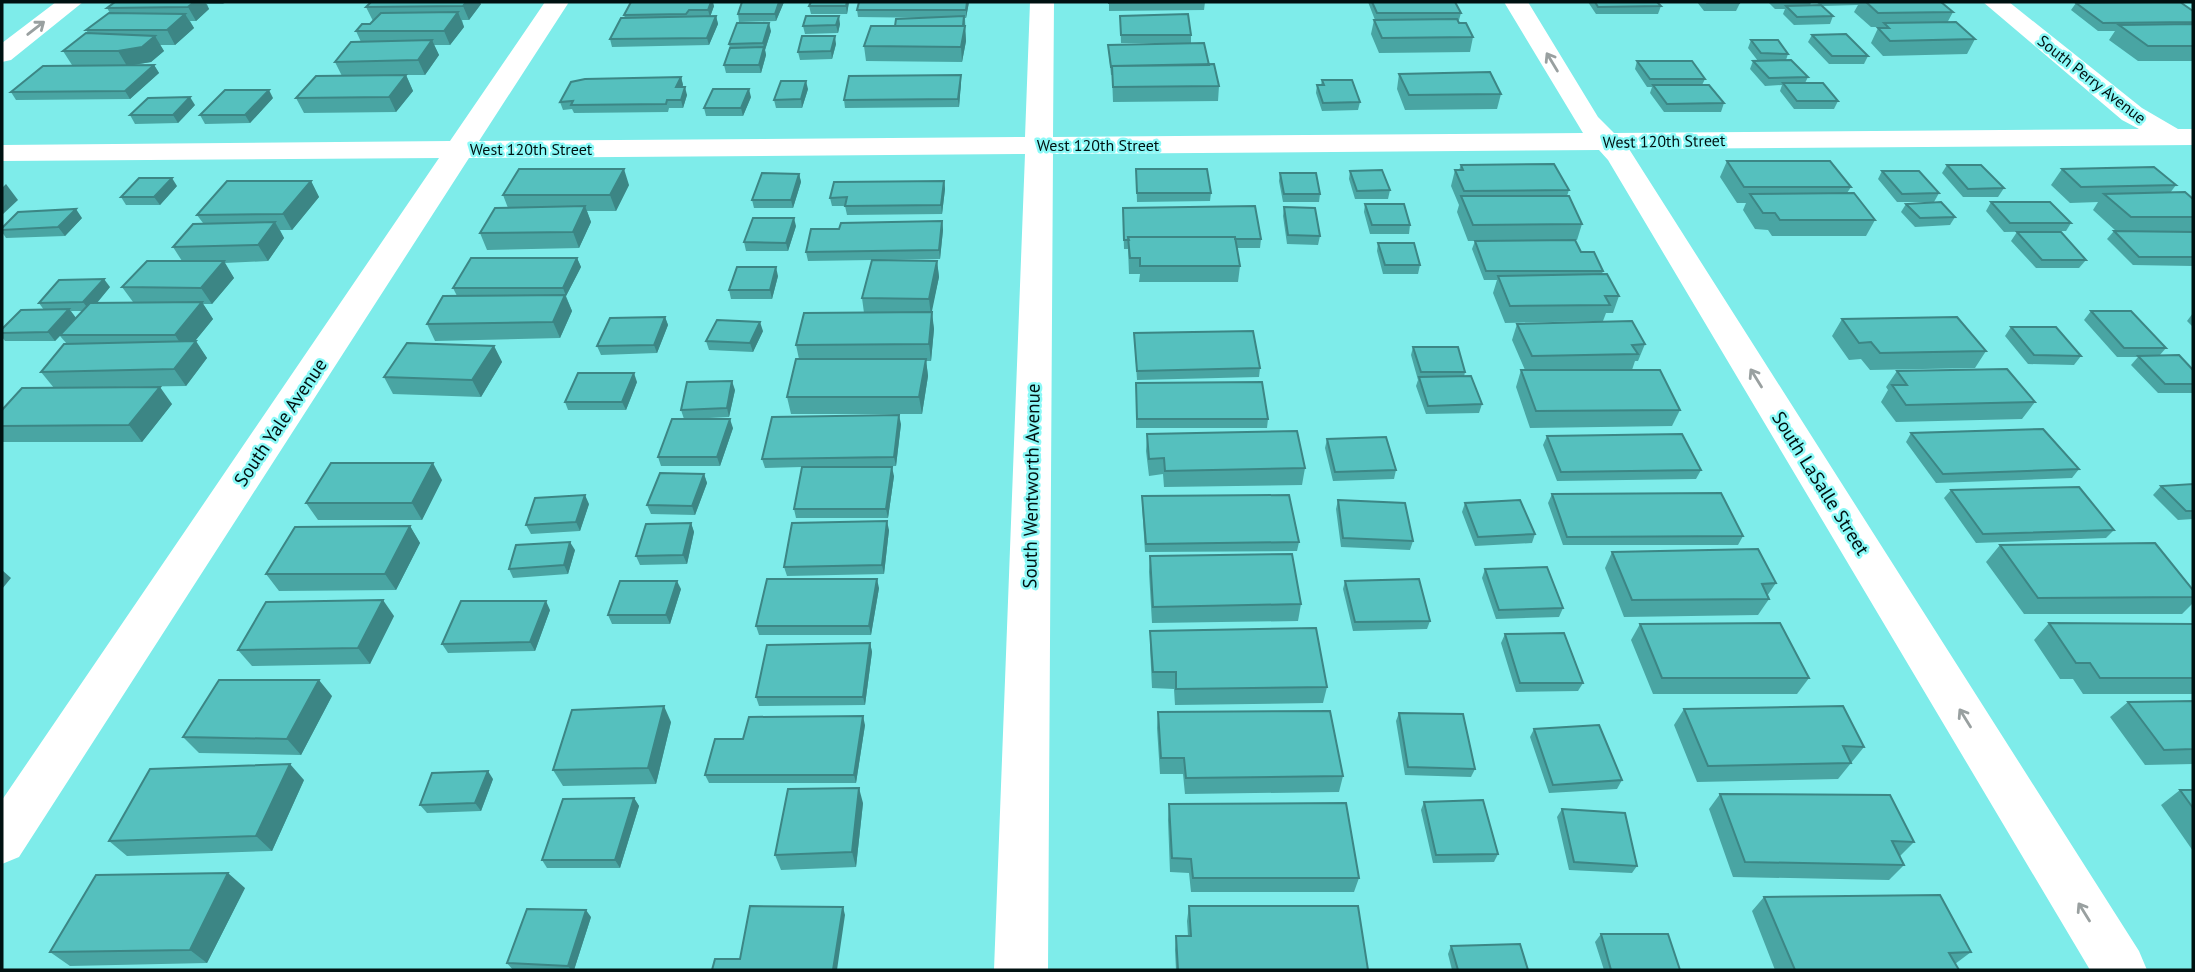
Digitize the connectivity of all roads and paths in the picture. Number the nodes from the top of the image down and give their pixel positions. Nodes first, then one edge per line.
1 (71, 2) edge
2 (557, 2) edge
3 (1041, 2) edge
4 (1516, 2) edge
5 (1995, 2) edge
6 (2, 55) edge
7 (1605, 141) junction
8 (2186, 141) edge
9 (1038, 145) junction
10 (460, 150) junction
11 (2, 153) edge
12 (2, 841) edge
13 (1021, 970) edge
14 (2120, 970) edge

6 -> 1 street
2 - 10 street, South Yale Avenue
3 - 9 street, South Wentworth Avenue
7 -> 4 street, South LaSalle Street
5 - 8 street, South Perry Avenue
7 - 8 street, West 120th Street
7 - 9 street, West 120th Street
14 -> 7 street, South LaSalle Street
9 - 10 street, West 120th Street
9 - 13 street, South Wentworth Avenue
10 - 11 street, West 120th Street
10 - 12 street, South Yale Avenue

